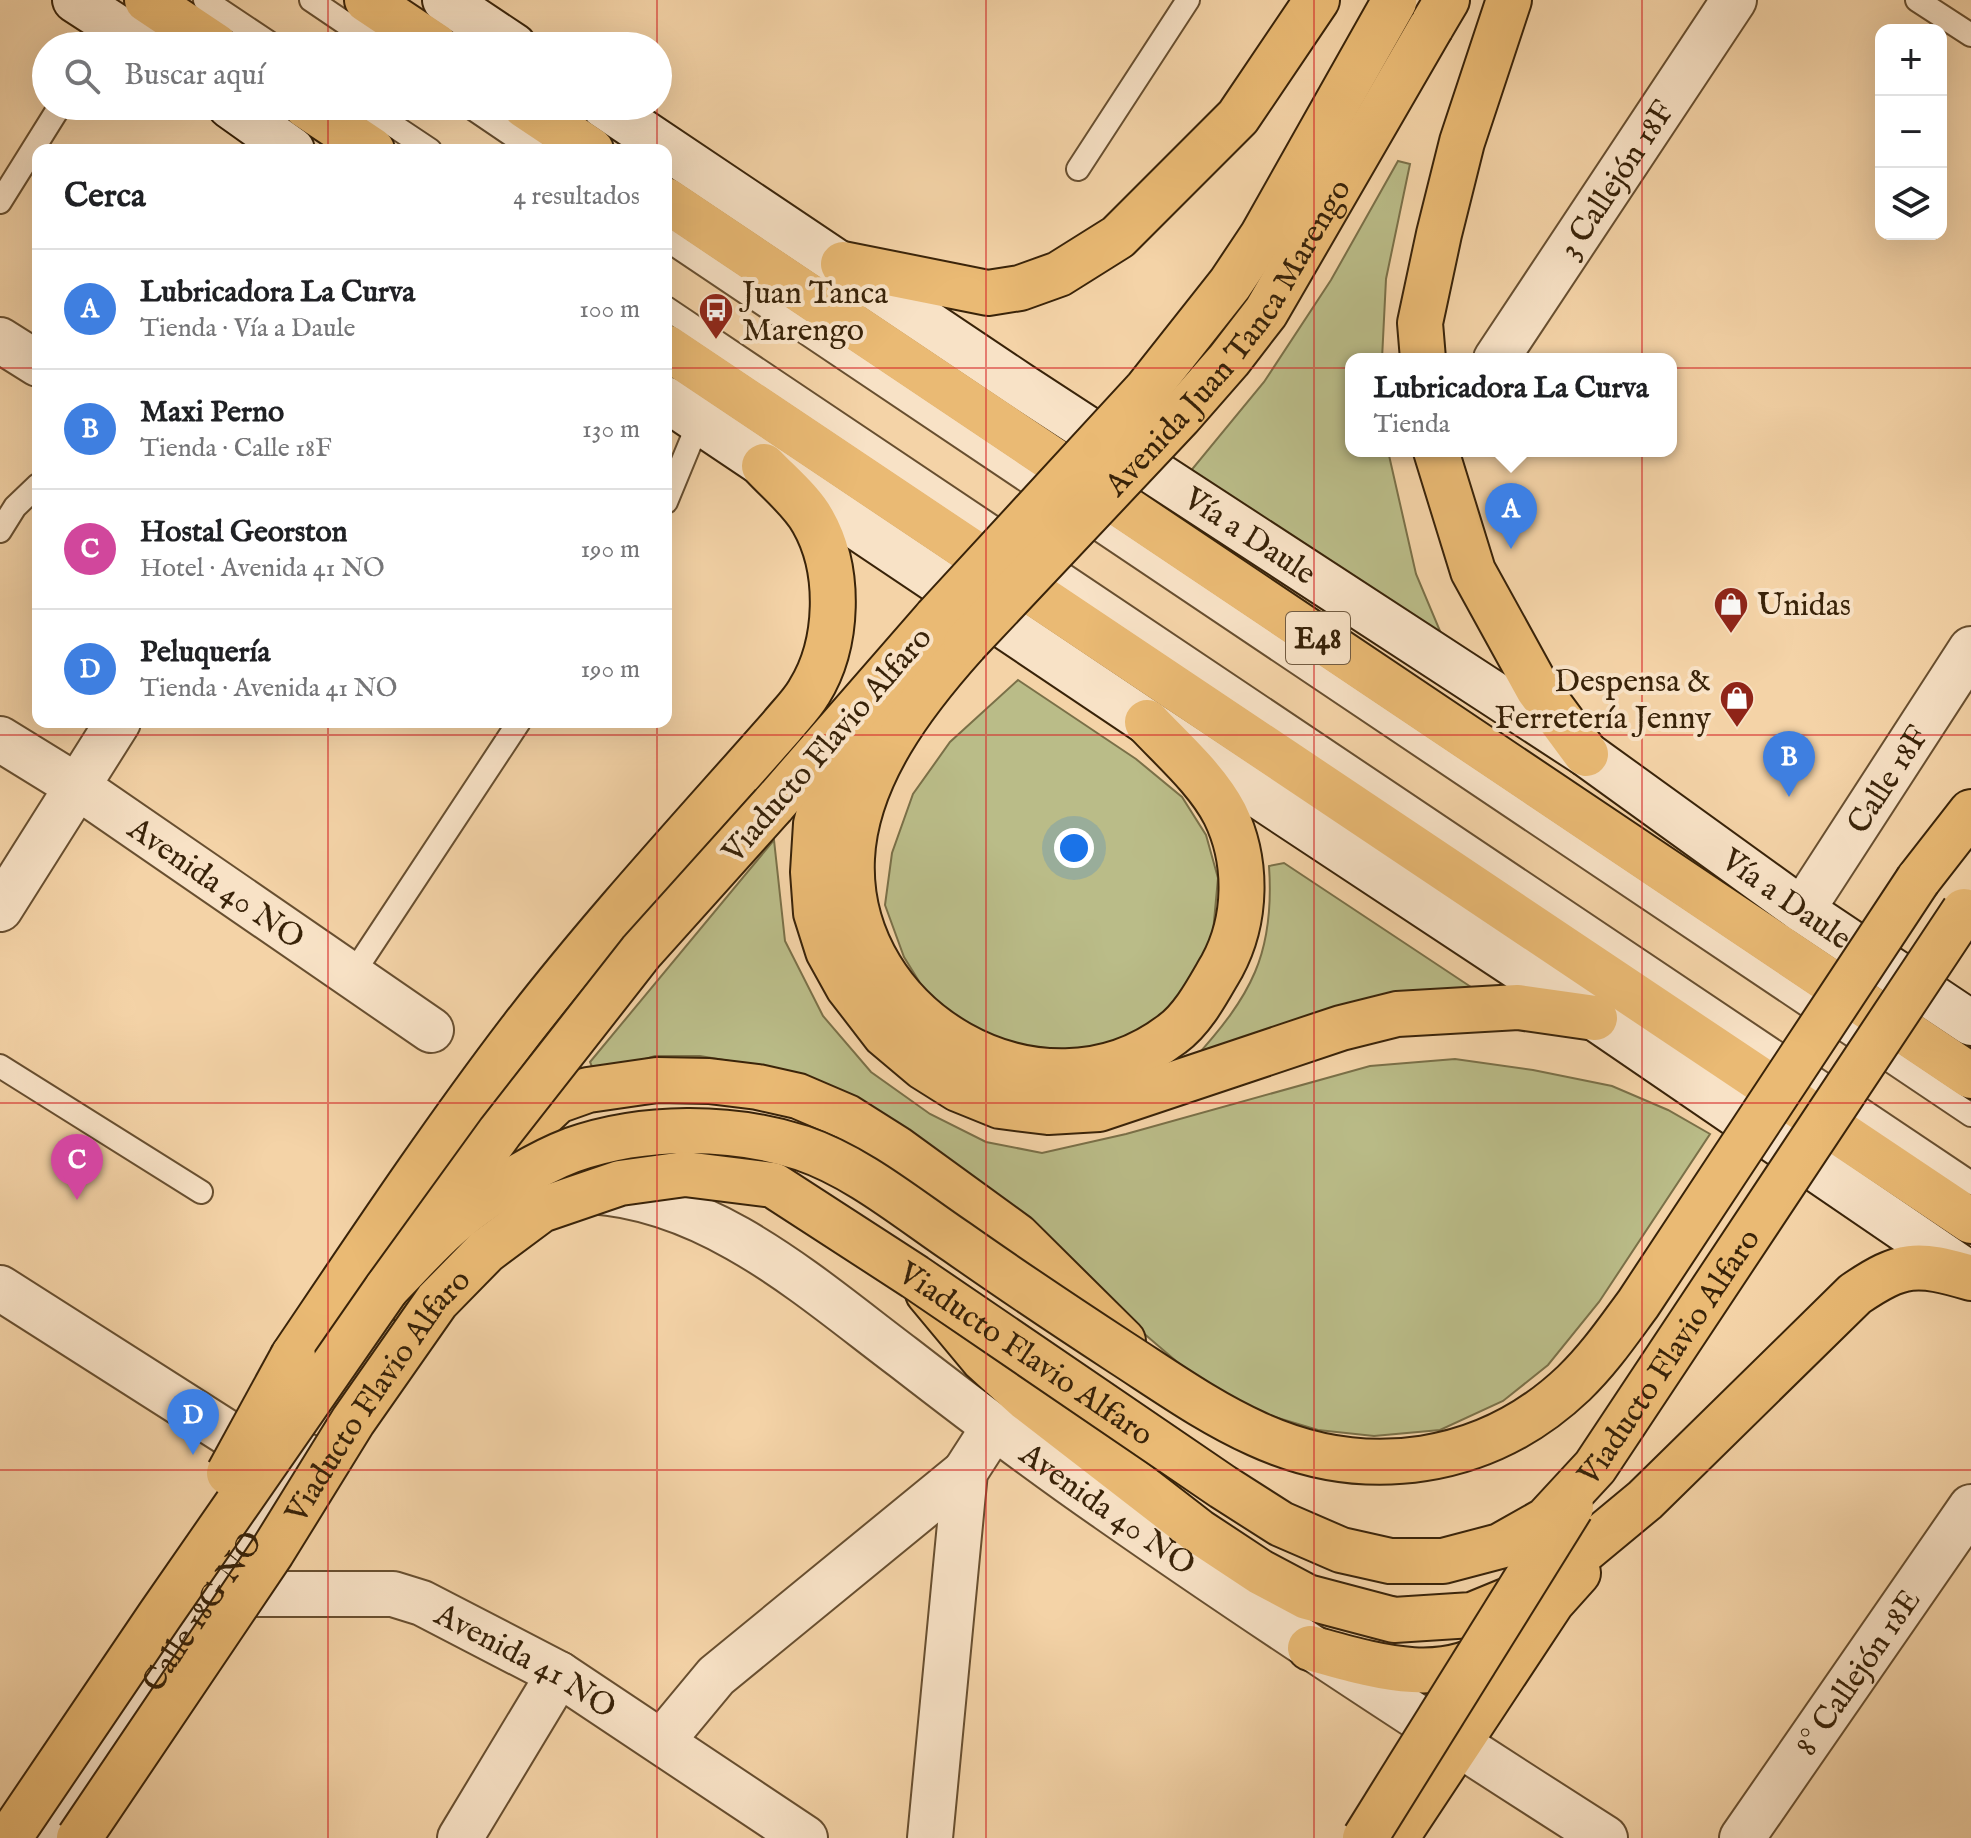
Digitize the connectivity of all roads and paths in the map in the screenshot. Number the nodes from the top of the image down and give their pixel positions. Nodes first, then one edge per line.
1 (205, 0) edge
2 (311, 0) edge
3 (367, 0) edge
4 (445, 0) edge
5 (1188, 0) edge
6 (1317, 0) edge
7 (1509, 0) edge
8 (1734, 0) edge
9 (1917, 0) edge
10 (1394, 1) edge
11 (1439, 13) edge
12 (109, 15) edge
13 (129, 32) edge
14 (168, 32) edge
15 (253, 32) edge
16 (358, 32) edge
17 (415, 32) edge
18 (493, 32) edge
19 (1971, 35) edge
20 (51, 120) edge
21 (250, 120) edge
22 (327, 120) edge
23 (385, 120) edge
24 (490, 120) edge
25 (546, 120) edge
26 (625, 120) edge
27 (36, 144) edge
28 (284, 144) edge
29 (363, 144) edge
30 (421, 144) edge
31 (525, 144) edge
32 (582, 144) edge
33 (661, 144) edge
34 (32, 151) edge
35 (672, 151) edge
36 (1078, 169) dead end
37 (0, 202) edge
38 (672, 204) edge
39 (672, 243) edge
40 (843, 264) junction
41 (672, 312) edge
42 (0, 340) edge
43 (672, 351) edge
44 (1422, 353) edge
45 (1500, 353) edge
46 (32, 360) edge
47 (683, 411) edge
48 (1438, 457) edge
49 (764, 466) junction
50 (672, 470) edge
51 (32, 491) edge
52 (0, 531) edge
53 (951, 630) junction
54 (1971, 649) edge
55 (887, 675) junction
56 (1147, 722) junction
57 (114, 728) edge
58 (515, 728) edge
59 (0, 739) edge
60 (1586, 754) junction
61 (78, 787) junction
62 (1971, 812) edge
63 (1968, 906) edge
64 (0, 909) edge
65 (1802, 910) junction
66 (352, 975) junction
67 (1595, 1018) junction
68 (1971, 1023) edge
69 (431, 1030) dead end
70 (0, 1066) edge
71 (1971, 1076) edge
72 (1971, 1115) edge
73 (1971, 1183) edge
74 (201, 1192) dead end
75 (609, 1192) joint
76 (1971, 1221) edge
77 (1971, 1276) edge
78 (915, 1277) junction
79 (0, 1288) edge
80 (400, 1298) junction
81 (1158, 1377) junction
82 (994, 1427) junction
83 (1595, 1467) junction
84 (965, 1472) junction
85 (295, 1477) junction
86 (1645, 1500) junction
87 (1971, 1507) edge
88 (212, 1594) junction
89 (1552, 1602) junction
90 (160, 1615) junction
91 (1310, 1648) junction
92 (559, 1674) junction
93 (662, 1741) junction
94 (1457, 1744) junction
95 (0, 1821) edge
96 (473, 1834) edge
97 (9, 1838) edge
98 (26, 1838) edge
99 (48, 1838) edge
100 (79, 1838) edge
101 (805, 1838) edge
102 (930, 1838) edge
103 (1365, 1838) edge
104 (1396, 1838) edge
105 (1605, 1838) edge
106 (1742, 1838) edge

1 - 15 lane
2 - 16 lane
3 - 17 main road
4 - 18 street
5 - 36 lane
6 - 40 main road
7 - 44 main road
8 - 45 street, 3 Callejón 18F
9 - 19 lane
10 - 53 main road, Avenida Juan Tanca Marengo, bridge
11 - 53 main road, Avenida Juan Tanca Marengo, bridge
12 - 13 street
12 - 14 main road
20 - 27 lane
21 - 28 street
22 - 29 main road
23 - 30 lane
24 - 31 lane
25 - 32 main road
26 - 33 street, Vía a Daule / E48
34 - 37 lane
35 - 40 street, Vía a Daule / E48
38 - 71 main road, Vía a Daule / E48
39 - 72 lane
40 - 60 street, Vía a Daule / E48
41 - 73 lane
42 - 46 street
43 - 76 main road
47 - 49 street
47 - 50 lane
48 - 60 main road
49 - 56 street
49 - 90 main road, bridge
51 - 52 lane
53 - 55 main road, Viaducto Flavio Alfaro
53 - 56 main road
54 - 65 street, Calle 18F
55 - 67 main road
55 - 80 main road, Viaducto Flavio Alfaro, bridge
56 - 67 street
57 - 61 street
58 - 66 lane
59 - 61 street, Avenida 40 NO
60 - 65 street, Vía a Daule / E48
61 - 64 street
61 - 66 street, Avenida 40 NO
62 - 81 main road, bridge
63 - 83 main road, Viaducto Flavio Alfaro, bridge
65 - 68 street, Vía a Daule / E48
66 - 69 street, Avenida 40 NO
67 - 77 street
70 - 74 lane
75 - 80 street, Calle 18G NO
75 - 82 street, Avenida 40 NO
77 - 86 main road
78 - 83 main road, Viaducto Flavio Alfaro, bridge
78 - 86 main road, bridge
78 - 100 main road, Viaducto Flavio Alfaro, bridge
79 - 85 street
80 - 81 main road, bridge
80 - 81 main road, bridge
80 - 85 street, Calle 18G NO
80 - 90 main road, Viaducto Flavio Alfaro, bridge
82 - 84 street
82 - 91 street, Avenida 40 NO
83 - 103 main road, bridge
84 - 93 street
84 - 102 street
85 - 88 street, Calle 18G NO
86 - 89 main road
87 - 106 street, 8° Callejón 18E
88 - 92 street, Avenida 41 NO
88 - 99 street, Calle 18G NO
89 - 91 main road
89 - 94 main road
90 - 97 main road, Viaducto Flavio Alfaro, bridge
91 - 94 street, Avenida 40 NO
92 - 93 street, Avenida 41 NO
92 - 96 street
93 - 101 street, Avenida 41 NO
94 - 104 main road
94 - 105 street, Avenida 40 NO
95 - 98 street

